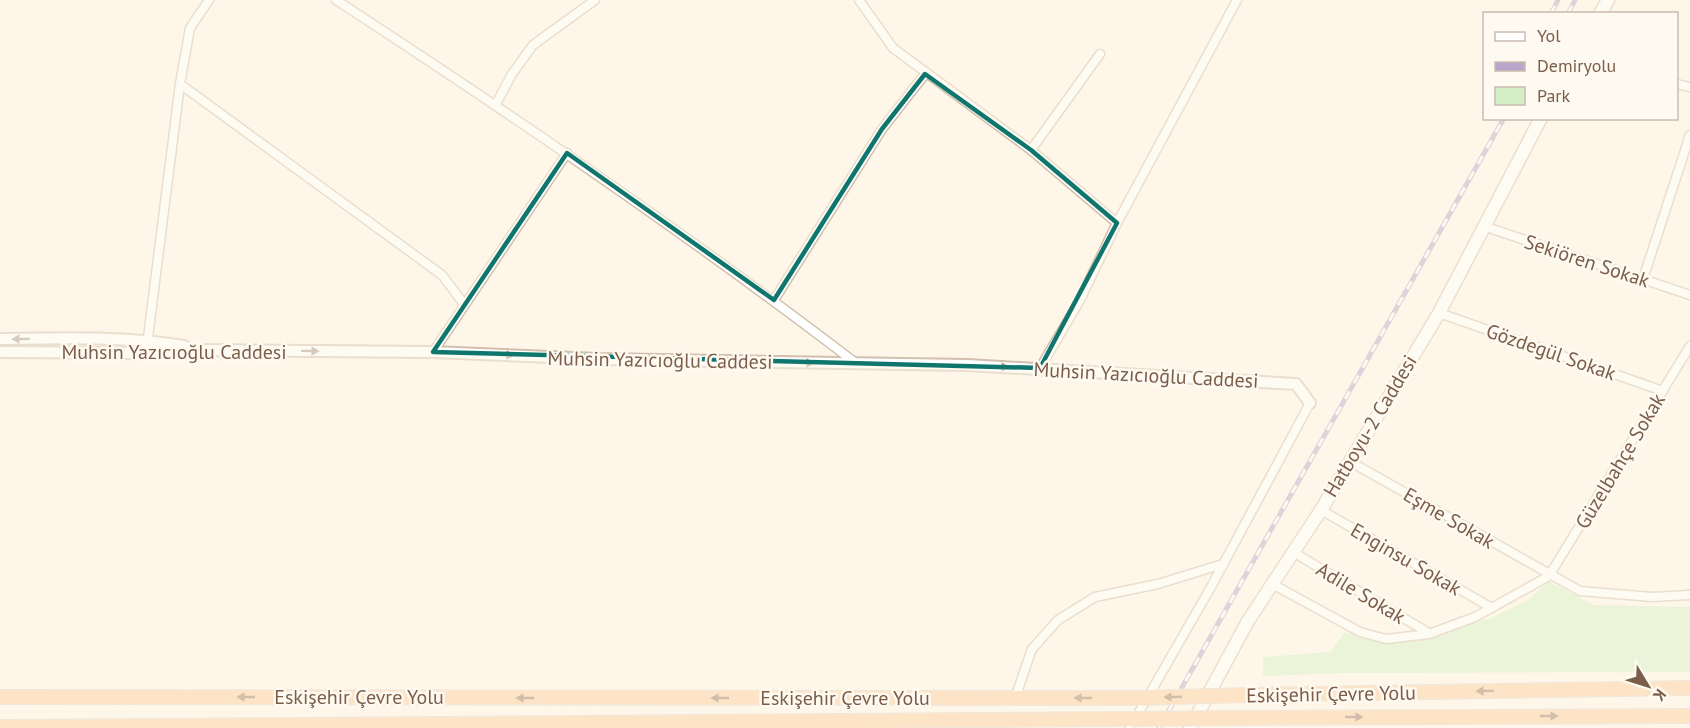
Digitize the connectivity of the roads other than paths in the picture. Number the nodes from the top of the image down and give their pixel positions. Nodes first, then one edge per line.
1 (209, 0) edge
2 (336, 0) edge
3 (595, 0) edge
4 (859, 0) edge
5 (1237, 0) edge
6 (1100, 54) dead end
7 (926, 74) junction
8 (180, 84) junction
9 (496, 104) junction
10 (1540, 120) edge
11 (1690, 135) edge
12 (1031, 150) junction
13 (567, 153) junction
14 (1117, 222) junction
15 (1484, 226) junction
16 (1643, 279) junction
17 (1690, 295) edge
18 (774, 300) junction
19 (464, 304) junction
20 (1438, 313) junction
21 (0, 339) edge
22 (148, 340) junction
23 (1690, 346) edge
24 (205, 350) junction
25 (0, 352) edge
26 (433, 352) junction
27 (146, 353) junction
28 (859, 365) junction
29 (1040, 369) junction
30 (1663, 391) junction
31 (1310, 403) joint
32 (1349, 461) junction
33 (1321, 510) junction
34 (1293, 552) junction
35 (1223, 564) junction
36 (1549, 576) junction
37 (1274, 585) junction
38 (1690, 595) edge
39 (1492, 608) junction
40 (1429, 634) junction
41 (1690, 688) edge
42 (0, 697) edge
43 (1015, 698) junction
44 (1690, 716) edge
45 (1130, 723) edge
46 (841, 724) edge
47 (0, 727) edge
48 (1190, 728) edge

1 - 8 street
2 - 9 street
3 - 9 street
4 - 7 street
5 - 14 street
6 - 12 street
7 - 12 street
7 - 18 street
8 - 19 street
8 - 22 street
9 - 13 street
10 - 15 main road, Hatboyu-2 Caddesi
11 - 16 street
12 - 14 street
13 - 18 street
13 - 19 street
14 - 29 street
15 - 16 street, Sekiören Sokak
15 - 20 main road, Hatboyu-2 Caddesi
16 - 17 street, Sekiören Sokak
18 - 28 street
19 - 26 street
20 - 30 street, Gözdegül Sokak
20 - 32 main road, Hatboyu-2 Caddesi
22 -> 21 street
22 - 24 street
22 - 27 street
23 - 30 street, Güzelbahçe Sokak
24 -> 26 street, Muhsin Yazıcıoğlu Caddesi
24 - 27 street, Muhsin Yazıcıoğlu Caddesi
25 - 27 street, Muhsin Yazıcıoğlu Caddesi
26 -> 28 street, Muhsin Yazıcıoğlu Caddesi
28 -> 29 street, Muhsin Yazıcıoğlu Caddesi
29 - 31 street, Muhsin Yazıcıoğlu Caddesi
30 - 36 street, Güzelbahçe Sokak
31 - 35 street
32 - 33 main road, Hatboyu-2 Caddesi
32 - 36 street, Eşme Sokak
33 - 34 main road, Hatboyu-2 Caddesi
33 - 39 street, Enginsu Sokak
34 - 37 main road, Hatboyu-2 Caddesi
34 - 40 street, Adile Sokak
35 - 43 street
35 - 45 street
36 - 38 street, Eşme Sokak
36 - 39 street
37 - 40 street
37 - 48 main road, Hatboyu-2 Caddesi
39 - 40 street
41 -> 43 highway, Eskişehir Çevre Yolu, bridge
43 -> 42 highway, Eskişehir Çevre Yolu
45 -> 44 highway, Eskişehir Çevre Yolu, bridge
45 - 46 highway, Eskişehir Çevre Yolu
46 - 47 highway, Eskişehir Çevre Yolu

